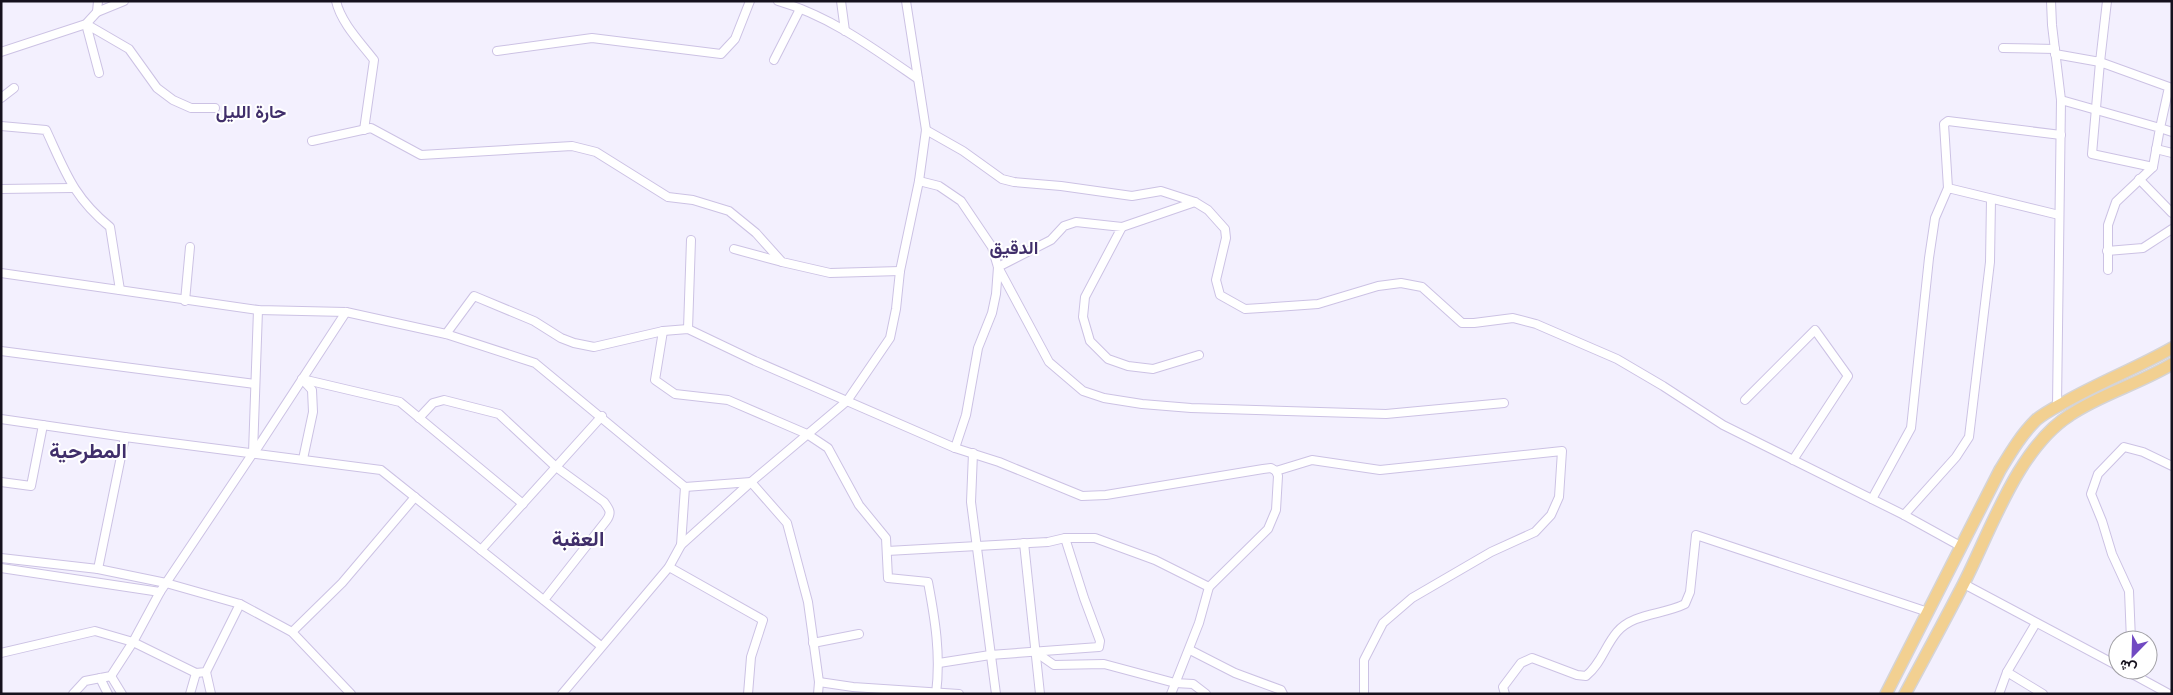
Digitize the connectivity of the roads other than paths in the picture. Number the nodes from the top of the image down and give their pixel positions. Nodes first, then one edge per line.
1 (98, 1) edge
2 (124, 1) edge
3 (336, 1) edge
4 (750, 1) edge
5 (778, 1) edge
6 (841, 1) edge
7 (906, 1) edge
8 (2051, 1) edge
9 (2107, 1) edge
10 (800, 9) junction
11 (97, 12) junction
12 (86, 24) junction
13 (845, 31) junction
14 (2003, 48) dead end
15 (497, 51) dead end
16 (1, 52) edge
17 (2055, 52) junction
18 (774, 60) dead end
19 (2100, 62) junction
20 (98, 73) dead end
21 (918, 79) junction
22 (14, 88) dead end
23 (1, 98) edge
24 (2061, 100) junction
25 (215, 108) dead end
26 (2094, 109) junction
27 (1, 126) edge
28 (2160, 128) junction
29 (364, 130) junction
30 (926, 130) junction
31 (2172, 132) edge
32 (2061, 135) junction
33 (312, 141) dead end
34 (2156, 148) junction
35 (2172, 153) edge
36 (2153, 167) junction
37 (2139, 179) junction
38 (919, 181) junction
39 (72, 188) junction
40 (1948, 188) junction
41 (1, 189) edge
42 (1991, 198) junction
43 (1195, 202) junction
44 (2172, 213) edge
45 (2059, 215) junction
46 (1122, 226) junction
47 (2172, 229) edge
48 (691, 240) dead end
49 (190, 247) dead end
50 (734, 250) dead end
51 (2108, 251) junction
52 (782, 262) junction
53 (998, 267) junction
54 (2108, 270) dead end
55 (900, 272) junction
56 (1, 273) edge
57 (120, 290) junction
58 (185, 301) junction
59 (258, 310) junction
60 (346, 312) junction
61 (688, 329) junction
62 (663, 332) junction
63 (446, 334) junction
64 (2172, 348) edge
65 (1, 351) edge
66 (1199, 354) dead end
67 (2172, 364) edge
68 (302, 379) junction
69 (255, 384) junction
70 (1745, 400) dead end
71 (847, 401) junction
72 (1504, 403) dead end
73 (2058, 406) junction
74 (602, 416) junction
75 (419, 418) junction
76 (1, 419) edge
77 (43, 425) junction
78 (807, 434) junction
79 (124, 437) junction
80 (955, 448) junction
81 (253, 453) junction
82 (973, 454) junction
83 (303, 460) junction
84 (1793, 460) junction
85 (2172, 466) edge
86 (556, 467) junction
87 (1276, 471) junction
88 (1, 482) edge
89 (751, 482) junction
90 (685, 487) junction
91 (415, 497) junction
92 (1872, 499) junction
93 (523, 504) junction
94 (1904, 515) junction
95 (1065, 538) junction
96 (1024, 543) junction
97 (681, 545) junction
98 (976, 545) junction
99 (1962, 547) junction
100 (481, 550) junction
101 (887, 551) junction
102 (1, 558) edge
103 (669, 567) junction
104 (1, 568) edge
105 (98, 569) junction
106 (1948, 575) junction
107 (166, 583) junction
108 (1964, 584) junction
109 (1209, 587) junction
110 (160, 592) junction
111 (544, 600) junction
112 (240, 604) junction
113 (1928, 612) junction
114 (2036, 623) junction
115 (2131, 630) edge
116 (292, 632) junction
117 (859, 634) dead end
118 (133, 642) junction
119 (813, 643) junction
120 (601, 646) junction
121 (1190, 650) junction
122 (1034, 651) junction
123 (1, 653) edge
124 (990, 655) junction
125 (2108, 659) edge
126 (939, 663) junction
127 (206, 672) junction
128 (2007, 672) junction
129 (196, 673) junction
130 (111, 676) junction
131 (100, 678) junction
132 (2143, 680) edge
133 (819, 682) junction
134 (1175, 683) junction
135 (936, 693) edge
136 (73, 694) edge
137 (108, 694) edge
138 (122, 694) edge
139 (190, 694) edge
140 (210, 694) edge
141 (351, 694) edge
142 (562, 694) edge
143 (748, 694) edge
144 (818, 694) edge
145 (959, 694) edge
146 (996, 694) edge
147 (1040, 694) edge
148 (1171, 694) edge
149 (1206, 694) edge
150 (1283, 694) edge
151 (1364, 694) edge
152 (1505, 694) edge
153 (1886, 694) edge
154 (1905, 694) edge
155 (1999, 694) edge
156 (2042, 694) edge
157 (2169, 694) edge

1 - 11 street
2 - 11 street
3 - 29 street
4 - 15 street
5 - 10 street
6 - 13 street
7 - 21 street
8 - 17 street
9 - 19 street
10 - 13 street
10 - 18 street
11 - 12 street
12 - 16 street
12 - 20 street
12 - 25 street
13 - 21 street
14 - 17 street
17 - 19 street
17 - 24 street
19 - 26 street
19 - 28 street
21 - 30 street
22 - 23 street
24 - 26 street
24 - 32 street
26 - 28 street
26 - 36 street
27 - 39 street
28 - 31 street
28 - 34 street
29 - 33 street
29 - 52 street
30 - 38 street
30 - 43 street
32 - 40 street
32 - 45 street
34 - 35 street
34 - 36 street
36 - 37 street
37 - 44 street
37 - 51 street
38 - 53 street
38 - 55 street
39 - 41 street
39 - 57 street
40 - 42 street
40 - 92 street
42 - 45 street
42 - 94 street
43 - 46 street
43 - 84 street
45 - 73 street
46 - 53 street
46 - 66 street
47 - 51 street
48 - 61 street
49 - 58 street
50 - 52 street
51 - 54 street
52 - 55 street
53 - 72 street
53 - 80 street
55 - 71 street
56 - 57 street
57 - 58 street
58 - 59 street
59 - 60 street
59 - 69 street
60 - 63 street
60 - 68 street
61 - 62 street
61 - 71 street
62 - 63 street
62 - 78 street
63 - 74 street
64 - 73 main road
65 - 69 street
67 - 108 main road
68 - 75 street
68 - 81 street
68 - 83 street
69 - 81 street
70 - 84 street
71 - 78 street
71 - 80 street
73 - 99 main road
74 - 86 street
74 - 90 street
75 - 86 street
75 - 93 street
76 - 77 street
77 - 79 street
77 - 88 street
78 - 89 street
78 - 101 street
79 - 81 street
79 - 105 street
80 - 82 street
81 - 83 street
81 - 107 street
82 - 87 street
82 - 98 street
83 - 91 street
84 - 92 street
85 - 115 street
86 - 93 street
86 - 111 street
87 - 109 street
87 - 151 street
89 - 90 street
89 - 97 street
89 - 119 street
90 - 97 street
91 - 100 street
91 - 116 street
92 - 94 street
93 - 100 street
94 - 99 street
95 - 96 street
95 - 109 street
95 - 122 street
96 - 98 street
96 - 122 street
97 - 103 street
98 - 101 street
98 - 124 street
99 - 106 main road
100 - 111 street
101 - 126 street
102 - 105 street
103 - 120 street
103 - 143 street
104 - 110 street
105 - 107 street
106 - 108 main road
106 - 113 main road
107 - 110 street
107 - 112 street
108 - 114 street
108 - 154 main road
109 - 121 street
110 - 118 street
111 - 120 street
112 - 116 street
112 - 127 street
113 - 152 street
113 - 153 main road
114 - 125 street
114 - 128 street
116 - 141 street
117 - 119 street
118 - 123 street
118 - 129 street
118 - 130 street
119 - 133 street
120 - 142 street
121 - 134 street
121 - 150 street
122 - 124 street
122 - 134 street
122 - 147 street
124 - 126 street
124 - 146 street
126 - 135 street
127 - 129 street
127 - 140 street
128 - 155 street
128 - 156 street
129 - 139 street
130 - 131 street
130 - 138 street
131 - 136 street
131 - 137 street
132 - 157 street
133 - 135 street
133 - 144 street
134 - 148 street
134 - 149 street
135 - 145 street

